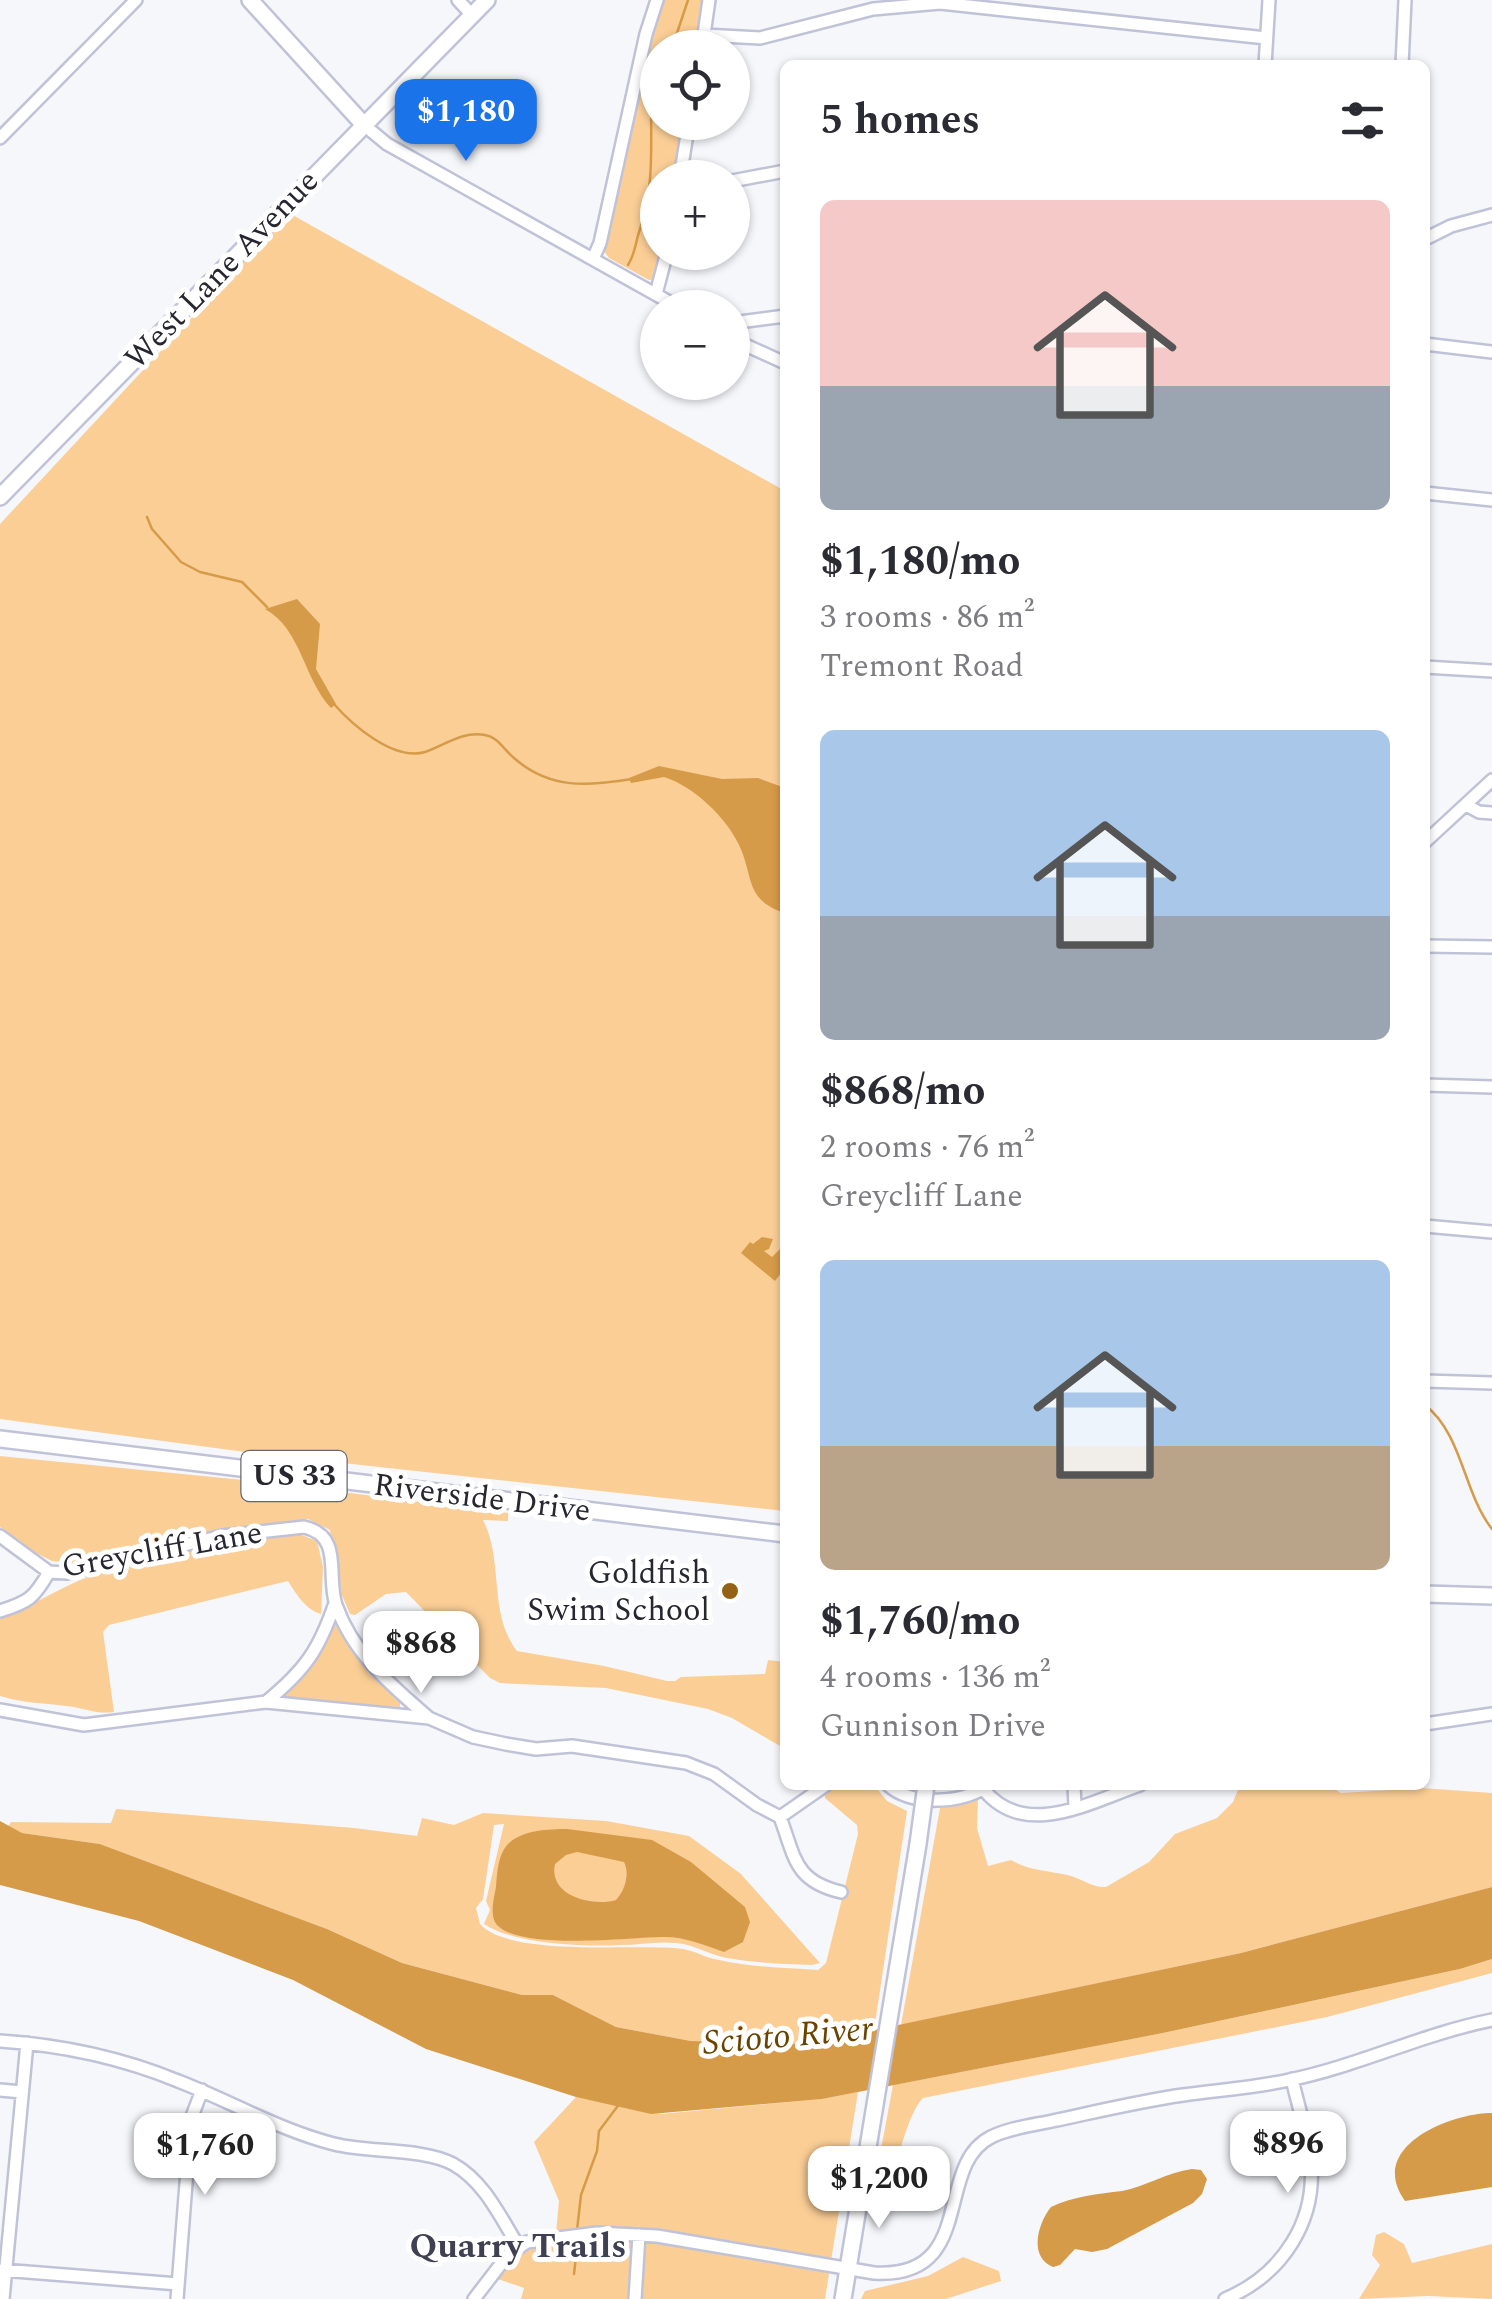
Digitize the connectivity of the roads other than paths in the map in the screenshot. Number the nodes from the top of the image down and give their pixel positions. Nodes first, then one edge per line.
1 (136, 0) edge
2 (250, 0) edge
3 (458, 0) edge
4 (487, 0) edge
5 (657, 0) edge
6 (709, 0) edge
7 (1268, 0) edge
8 (1406, 0) edge
9 (472, 15) junction
10 (705, 30) edge
11 (1266, 38) junction
12 (750, 39) edge
13 (1264, 60) edge
14 (1402, 60) edge
15 (364, 125) junction
16 (0, 138) edge
17 (780, 172) edge
18 (750, 178) edge
19 (1492, 215) edge
20 (1430, 236) edge
21 (593, 258) junction
22 (649, 290) edge
23 (780, 317) edge
24 (752, 321) joint
25 (1430, 345) edge
26 (750, 347) edge
27 (1492, 352) edge
28 (764, 353) junction
29 (780, 361) edge
30 (1430, 494) edge
31 (0, 498) edge
32 (1492, 500) edge
33 (1430, 668) edge
34 (1492, 671) edge
35 (1492, 780) edge
36 (1466, 805) junction
37 (1492, 813) edge
38 (1430, 837) edge
39 (1430, 946) edge
40 (1492, 947) edge
41 (1430, 1085) edge
42 (1492, 1087) edge
43 (1430, 1226) edge
44 (1492, 1232) edge
45 (1430, 1382) edge
46 (1492, 1383) edge
47 (0, 1439) edge
48 (780, 1533) edge
49 (0, 1536) edge
50 (49, 1572) junction
51 (1430, 1594) edge
52 (1492, 1596) edge
53 (335, 1603) junction
54 (0, 1611) edge
55 (266, 1702) junction
56 (0, 1710) edge
57 (1492, 1714) edge
58 (428, 1718) junction
59 (1430, 1723) edge
60 (819, 1790) edge
61 (893, 1790) edge
62 (925, 1790) edge
63 (979, 1790) edge
64 (989, 1790) edge
65 (1074, 1790) edge
66 (1125, 1790) edge
67 (1075, 1807) junction
68 (780, 1817) junction
69 (841, 1892) dead end
70 (1492, 2020) edge
71 (0, 2041) edge
72 (27, 2043) junction
73 (1292, 2080) junction
74 (0, 2090) edge
75 (202, 2090) junction
76 (22, 2092) junction
77 (640, 2234) junction
78 (519, 2246) junction
79 (850, 2268) junction
80 (3, 2270) edge
81 (178, 2284) junction
82 (3, 2299) edge
83 (177, 2299) edge
84 (474, 2299) edge
85 (635, 2299) edge
86 (844, 2299) edge
87 (1225, 2299) edge

1 - 16 street
2 - 15 main road
3 - 9 street
4 - 9 main road, West Lane Avenue
5 - 21 street
6 - 10 street
7 - 11 street
8 - 14 street
9 - 15 main road, West Lane Avenue
11 - 12 street
11 - 13 street
15 - 21 street
15 - 31 main road, West Lane Avenue
17 - 18 street
19 - 20 street
21 - 22 street
23 - 24 street
24 - 28 street
25 - 27 street
26 - 28 street
28 - 29 street
30 - 32 street
33 - 34 street
35 - 36 street
36 - 37 street
36 - 38 street
39 - 40 street
41 - 42 street
43 - 44 street
45 - 46 street
47 - 48 main road, Riverside Drive / US 33
49 - 50 street, Greycliff Lane
50 - 53 street, Greycliff Lane
50 - 54 street
51 - 52 main road
53 - 55 street, Greycliff Lane
53 - 58 street, Greycliff Lane
55 - 56 street
55 - 58 street
57 - 59 street
58 - 68 street
60 - 68 street
61 - 63 street
62 - 79 main road, bridge
64 - 67 street
65 - 67 street
66 - 67 street
68 - 69 street
70 - 73 street
71 - 72 street
72 - 75 street
72 - 76 street
73 - 79 street
73 - 87 street
74 - 76 street
75 - 78 street
75 - 81 street
76 - 80 street
77 - 78 street
77 - 79 street
77 - 85 street
78 - 84 street
79 - 86 main road
80 - 81 street
80 - 82 street
81 - 83 street

